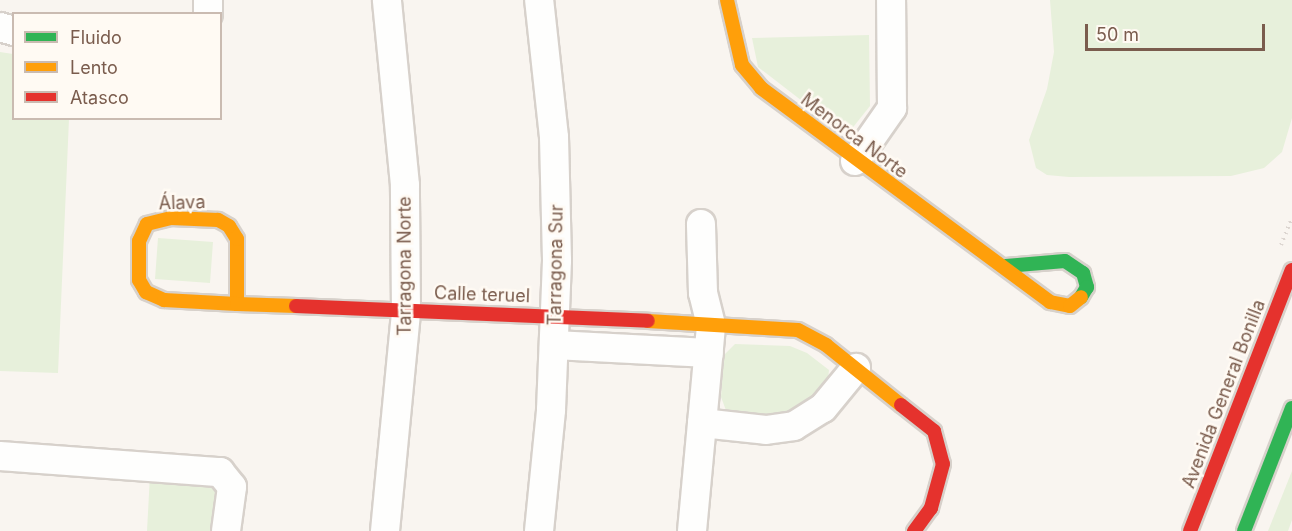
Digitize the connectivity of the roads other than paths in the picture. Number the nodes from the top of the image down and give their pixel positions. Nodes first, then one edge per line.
1 (387, 0) edge
2 (539, 0) edge
3 (727, 0) edge
4 (891, 0) edge
5 (855, 161) junction
6 (701, 224) dead end
7 (1006, 266) junction
8 (1292, 270) edge
9 (237, 304) junction
10 (406, 310) junction
11 (556, 316) junction
12 (711, 325) junction
13 (554, 345) junction
14 (709, 353) junction
15 (856, 368) junction
16 (1292, 408) edge
17 (702, 423) junction
18 (0, 456) edge
19 (226, 531) edge
20 (385, 531) edge
21 (539, 531) edge
22 (692, 531) edge
23 (914, 531) edge
24 (1190, 531) edge
25 (1244, 531) edge

1 - 10 street, Tarragona Norte
2 - 11 street, Tarragona Sur
3 - 5 main road, Menorca Norte
4 - 5 street
5 - 7 main road, Menorca Norte
6 - 12 street
7 - 7 main road, Menorca Norte
8 - 24 main road, Avenida General Bonilla
9 - 9 main road, Álava
9 - 10 main road, Álava
10 - 11 main road, Calle teruel
10 - 20 street, Tarragona Norte
11 - 12 main road, Calle teruel
11 - 13 street, Tarragona Sur
12 - 14 street
12 - 15 main road, Calle teruel
13 - 14 street
13 - 21 street, Tarragona Sur
14 - 17 street
15 - 17 street
15 - 23 main road, Calle teruel
16 - 25 main road
17 - 22 street
18 - 19 street

